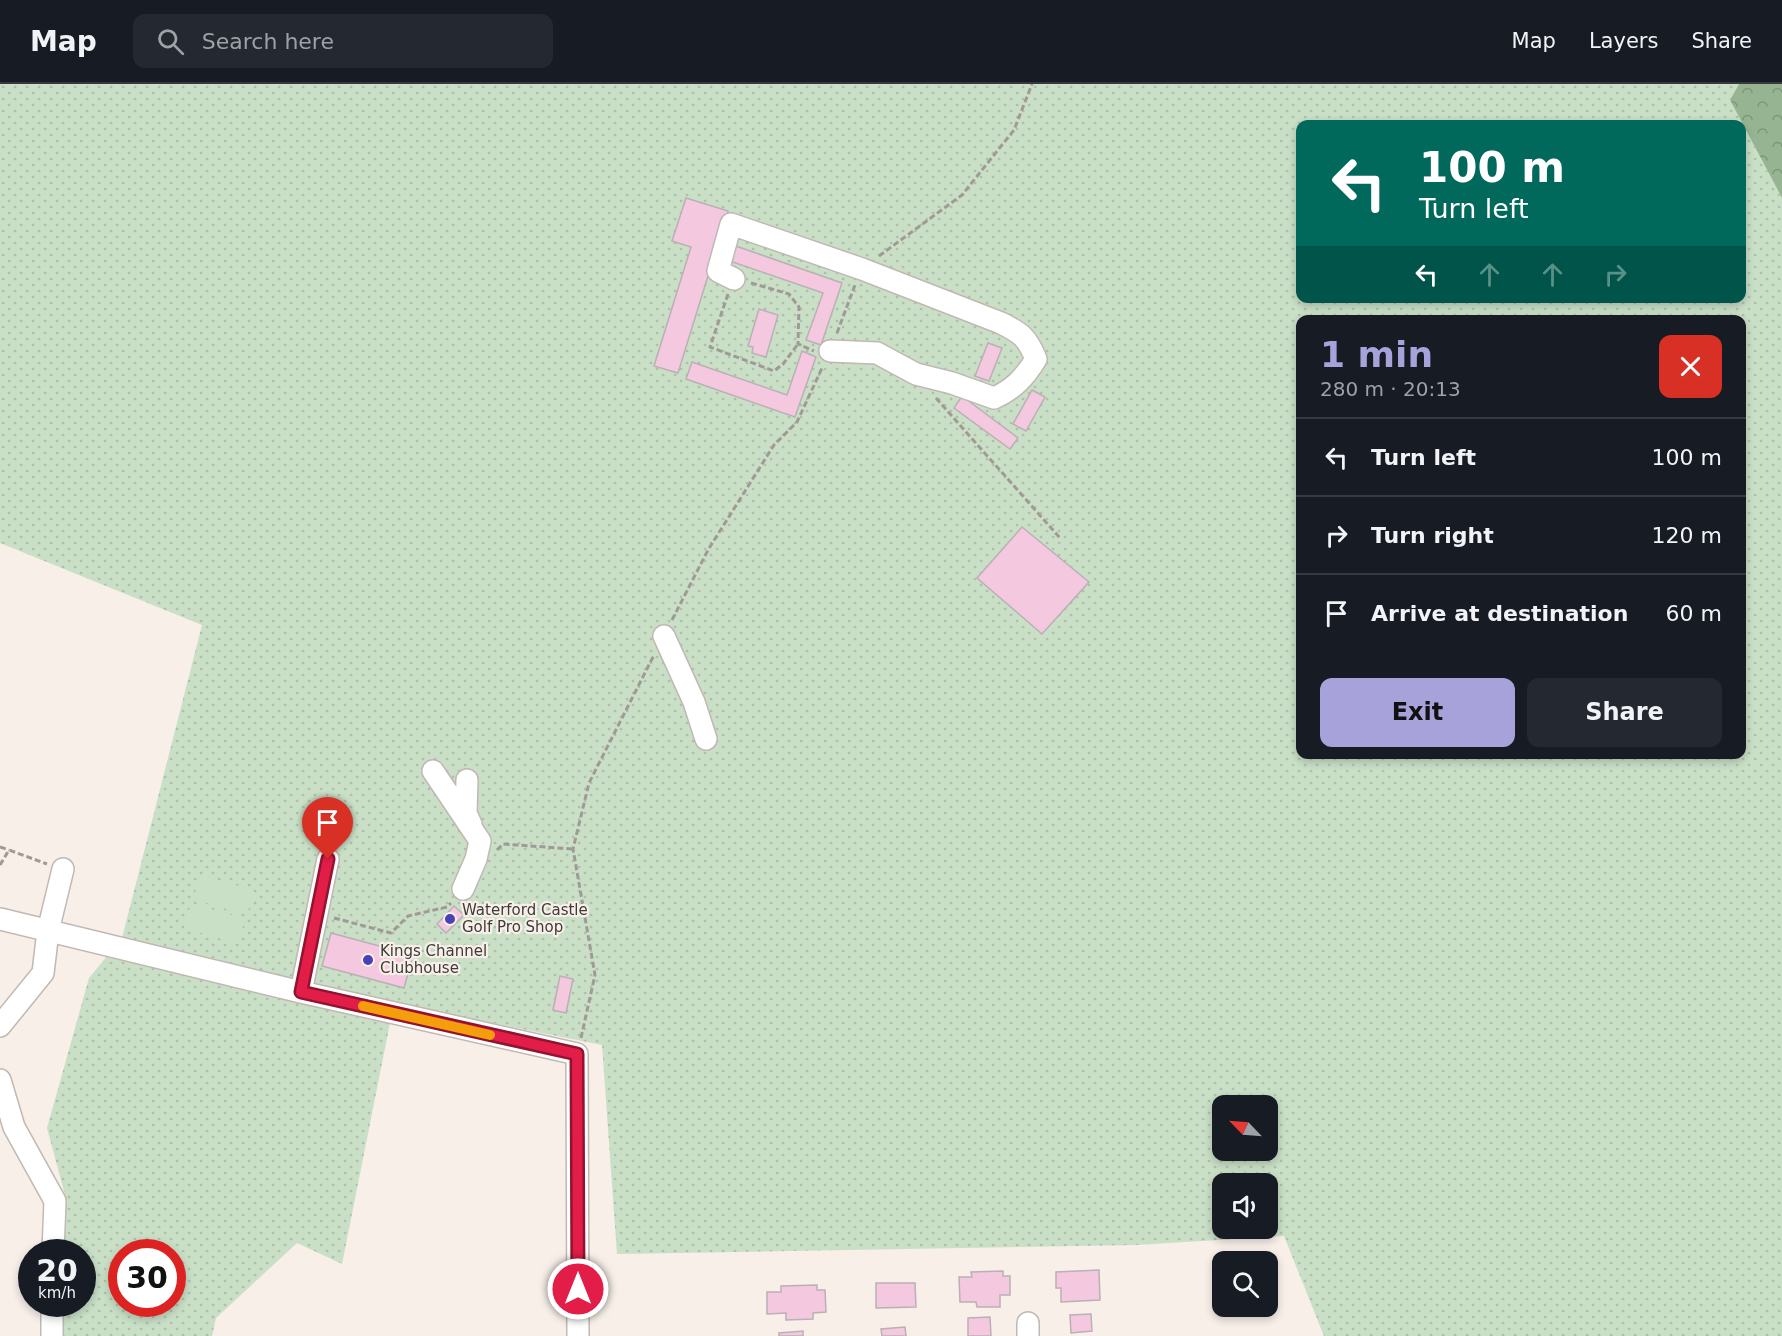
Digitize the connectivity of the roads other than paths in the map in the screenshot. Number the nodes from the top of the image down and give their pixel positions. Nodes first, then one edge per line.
1 (734, 279) road end
2 (830, 351) road end
3 (664, 636) road end
4 (706, 739) dead end
5 (433, 771) dead end
6 (466, 780) dead end
7 (472, 827) junction
8 (328, 859) dead end
9 (63, 869) road end
10 (463, 889) dead end
11 (0, 919) edge
12 (48, 931) junction
13 (301, 992) junction
14 (0, 1026) edge
15 (0, 1080) edge
16 (54, 1239) edge
17 (52, 1317) edge
18 (52, 1336) edge
19 (578, 1336) edge

1 - 2 street
3 - 4 street
5 - 7 street
6 - 7 street
7 - 10 street
8 - 13 street
9 - 12 street
11 - 12 street
12 - 13 street
12 - 14 street
13 - 19 street
15 - 16 street
17 - 18 street

